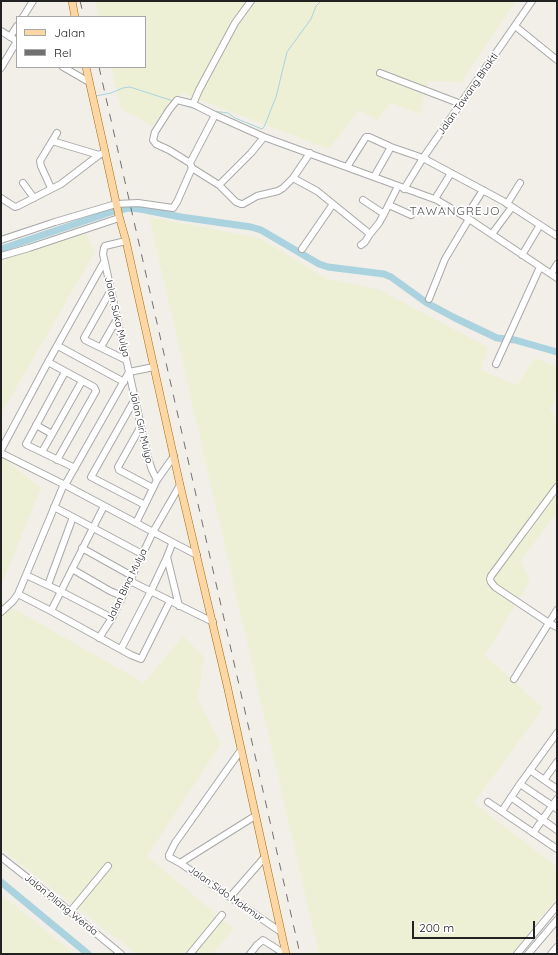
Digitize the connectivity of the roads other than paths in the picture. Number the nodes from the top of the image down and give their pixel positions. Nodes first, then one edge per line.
1 (34, 1) edge
2 (72, 1) edge
3 (251, 1) edge
4 (532, 1) edge
5 (24, 16) edge
6 (75, 16) edge
7 (515, 26) junction
8 (16, 27) edge
9 (1, 32) edge
10 (10, 36) junction
11 (16, 40) edge
12 (16, 43) edge
13 (557, 60) edge
14 (1, 68) edge
15 (65, 68) edge
16 (86, 68) edge
17 (380, 73) dead end
18 (89, 82) junction
19 (193, 104) junction
20 (461, 104) junction
21 (215, 115) junction
22 (57, 133) dead end
23 (264, 137) junction
24 (52, 141) junction
25 (391, 147) junction
26 (310, 153) junction
27 (102, 154) junction
28 (424, 158) junction
29 (191, 166) junction
30 (347, 167) junction
31 (451, 173) junction
32 (374, 177) junction
33 (293, 178) junction
34 (23, 183) dead end
35 (520, 183) dead end
36 (219, 185) junction
37 (401, 187) junction
38 (52, 188) junction
39 (483, 190) junction
40 (1, 198) edge
41 (34, 198) junction
42 (435, 199) junction
43 (363, 200) dead end
44 (334, 204) junction
45 (116, 205) junction
46 (389, 205) junction
47 (509, 205) junction
48 (384, 214) junction
49 (411, 215) dead end
50 (119, 217) junction
51 (468, 218) junction
52 (540, 225) junction
53 (370, 234) junction
54 (492, 234) junction
55 (557, 236) edge
56 (1, 240) edge
57 (126, 241) junction
58 (361, 245) dead end
59 (302, 249) dead end
60 (522, 255) junction
61 (1, 256) edge
62 (104, 262) junction
63 (557, 264) edge
64 (540, 267) junction
65 (554, 276) edge
66 (111, 290) junction
67 (429, 299) dead end
68 (117, 319) junction
69 (58, 346) junction
70 (102, 347) junction
71 (126, 360) junction
72 (48, 362) junction
73 (496, 364) dead end
74 (154, 367) junction
75 (65, 372) junction
76 (129, 372) junction
77 (82, 381) junction
78 (124, 382) junction
79 (135, 399) junction
80 (36, 425) junction
81 (141, 426) junction
82 (52, 434) junction
83 (1, 450) edge
84 (42, 452) junction
85 (1, 453) edge
86 (174, 456) junction
87 (57, 460) junction
88 (75, 468) junction
89 (157, 480) junction
90 (64, 484) junction
91 (180, 485) junction
92 (557, 487) edge
93 (153, 488) junction
94 (144, 505) junction
95 (54, 506) junction
96 (104, 506) junction
97 (73, 517) junction
98 (136, 523) junction
99 (93, 527) junction
100 (152, 532) junction
101 (172, 542) junction
102 (82, 548) junction
103 (142, 554) junction
104 (197, 555) junction
105 (166, 557) junction
106 (72, 569) junction
107 (26, 575) junction
108 (131, 579) junction
109 (48, 585) junction
110 (60, 591) junction
111 (151, 591) junction
112 (18, 594) junction
113 (122, 596) junction
114 (170, 601) junction
115 (179, 606) junction
116 (557, 610) edge
117 (51, 611) junction
118 (1, 612) edge
119 (112, 618) junction
120 (213, 622) junction
121 (549, 623) junction
122 (557, 627) edge
123 (99, 638) junction
124 (121, 650) junction
125 (514, 679) dead end
126 (557, 733) edge
127 (241, 750) junction
128 (557, 762) edge
129 (530, 770) junction
130 (544, 780) junction
131 (520, 784) junction
132 (557, 788) edge
133 (511, 797) junction
134 (557, 799) edge
135 (488, 802) dead end
136 (554, 808) edge
137 (502, 811) junction
138 (255, 816) junction
139 (543, 820) junction
140 (557, 830) edge
141 (533, 833) junction
142 (557, 849) edge
143 (1, 858) edge
144 (264, 858) junction
145 (180, 863) junction
146 (108, 866) dead end
147 (230, 898) junction
148 (557, 906) edge
149 (70, 912) junction
150 (222, 915) dead end
151 (557, 920) edge
152 (282, 932) junction
153 (557, 947) edge
154 (519, 952) edge
155 (120, 954) edge
156 (190, 954) edge
157 (250, 954) edge
158 (286, 954) edge
159 (527, 954) edge
160 (552, 954) edge

1 - 5 street
2 - 6 main road
3 - 19 street
4 - 7 street, Jalan Tawang Bhakti
7 - 13 street
7 - 20 street, Jalan Tawang Bhakti
8 - 10 street
9 - 10 street
10 - 11 street
12 - 14 street
15 - 18 street
16 - 18 main road
17 - 20 street
18 - 27 main road
19 - 21 street
19 - 29 street
20 - 28 street, Jalan Tawang Bhakti
21 - 23 street
21 - 29 street
22 - 24 street
23 - 26 street
23 - 36 street
24 - 27 street
24 - 38 street
25 - 28 street
25 - 30 street
25 - 32 street
26 - 30 street
26 - 33 street
27 - 38 street
27 - 45 main road
28 - 31 street
28 - 37 street, Jalan Tawang Bhakti
29 - 36 street
29 - 45 street
30 - 32 street
31 - 39 street
31 - 42 street
32 - 37 street
33 - 36 street
33 - 44 street
34 - 41 street
35 - 47 street
37 - 42 street
37 - 46 street, Jalan Tawang Bhakti
38 - 41 street
39 - 47 street
39 - 51 street
40 - 41 street
42 - 51 street
43 - 48 street
44 - 53 street
44 - 59 street
45 - 50 main road
45 - 56 street
46 - 48 street, Jalan Tawang Bhakti
46 - 49 street
47 - 52 street
47 - 54 street
48 - 53 street, Jalan Tawang Bhakti
50 - 57 main road
50 - 61 street
51 - 54 street
51 - 67 street
52 - 55 street
52 - 60 street
53 - 58 street, Jalan Tawang Bhakti
54 - 60 street
57 - 62 street
57 - 74 main road
60 - 64 street
62 - 66 street, Jalan Suka Mulya
62 - 69 street
63 - 65 street
64 - 65 street
64 - 73 street
66 - 68 street, Jalan Suka Mulya
66 - 70 street
68 - 70 street
68 - 71 street, Jalan Suka Mulya
69 - 72 street
69 - 78 street
70 - 71 street
71 - 76 street, Jalan Suka Mulya
72 - 75 street
72 - 83 street
74 - 76 street
74 - 86 main road
75 - 77 street
75 - 80 street
76 - 78 street
76 - 79 street, Jalan Giri Mulyo
77 - 82 street
77 - 87 street
78 - 88 street
79 - 81 street, Jalan Giri Mulyo
79 - 94 street
80 - 82 street
80 - 84 street
81 - 89 street, Jalan Giri Mulyo
81 - 93 street
82 - 84 street
84 - 87 street
85 - 90 street
86 - 89 street
86 - 91 main road
87 - 88 street
88 - 90 street
89 - 93 street
90 - 95 street
90 - 96 street
91 - 100 street, Jalan Bina Mulya
91 - 104 main road
92 - 121 street
93 - 94 street
94 - 98 street
95 - 97 street
95 - 107 street
96 - 98 street
96 - 99 street
97 - 99 street
97 - 109 street
98 - 100 street
99 - 102 street
99 - 103 street
100 - 101 street
100 - 103 street, Jalan Bina Mulya
101 - 104 street
101 - 105 street
102 - 106 street
102 - 108 street
103 - 108 street, Jalan Bina Mulya
104 - 120 main road
105 - 111 street
105 - 115 street
106 - 110 street
106 - 113 street
107 - 109 street
107 - 112 street
108 - 111 street
108 - 113 street, Jalan Bina Mulya
109 - 110 street
110 - 117 street
110 - 119 street
111 - 114 street
111 - 124 street
112 - 117 street
112 - 118 street
113 - 119 street, Jalan Bina Mulya
114 - 115 street
114 - 124 street
115 - 120 street
116 - 121 street
117 - 123 street
119 - 123 street, Jalan Bina Mulya
120 - 127 main road
121 - 122 street
121 - 125 street
123 - 124 street
126 - 129 street
127 - 138 main road
127 - 145 street, Jalan Sido Makmur
128 - 130 street
129 - 130 street
129 - 131 street
130 - 132 street
131 - 133 street
131 - 136 street
133 - 137 street
133 - 139 street
134 - 136 street
135 - 137 street
136 - 139 street
137 - 141 street
138 - 144 main road
138 - 145 street
139 - 140 street
139 - 141 street
141 - 142 street
143 - 149 street, Jalan Pilang Werda
144 - 147 street
144 - 152 main road
145 - 147 street, Jalan Sido Makmur
146 - 149 street
147 - 152 street, Jalan Sido Makmur
148 - 154 street
149 - 155 street, Jalan Pilang Werda
150 - 156 street
151 - 159 street
152 - 158 main road
153 - 160 street
154 - 159 street
157 - 158 street

